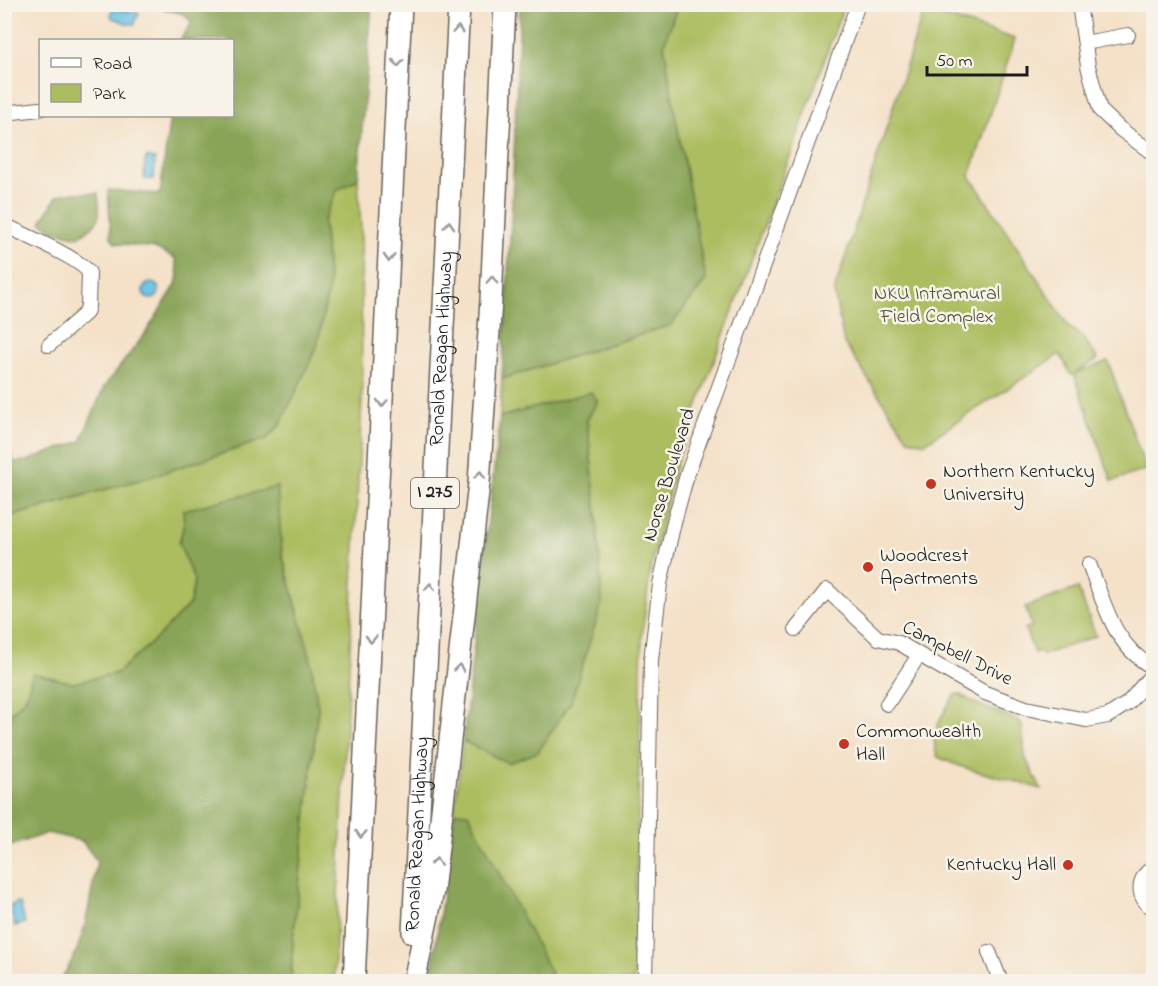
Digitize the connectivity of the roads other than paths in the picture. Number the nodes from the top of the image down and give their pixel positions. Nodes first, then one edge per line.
1 (401, 4) edge
2 (459, 4) edge
3 (505, 4) edge
4 (858, 4) edge
5 (1079, 4) edge
6 (1128, 35) dead end
7 (1084, 43) junction
8 (39, 109) edge
9 (4, 113) edge
10 (1154, 154) edge
11 (4, 225) edge
12 (49, 345) dead end
13 (1089, 564) dead end
14 (796, 629) dead end
15 (920, 655) junction
16 (1154, 670) edge
17 (887, 704) dead end
18 (1154, 867) edge
19 (1154, 909) edge
20 (989, 952) dead end
21 (354, 981) edge
22 (412, 981) edge
23 (645, 981) edge
24 (1002, 981) edge

1 -> 21 highway
22 -> 2 highway, Ronald Reagan Highway / I 275
22 -> 3 highway
4 - 23 street, Norse Boulevard
5 - 7 street
6 - 7 street
7 - 10 street
8 - 9 street
11 - 12 street
13 - 16 street, Campbell Drive
14 - 15 street, Campbell Drive
15 - 16 street, Campbell Drive
15 - 17 street
18 - 19 street
20 - 24 street

